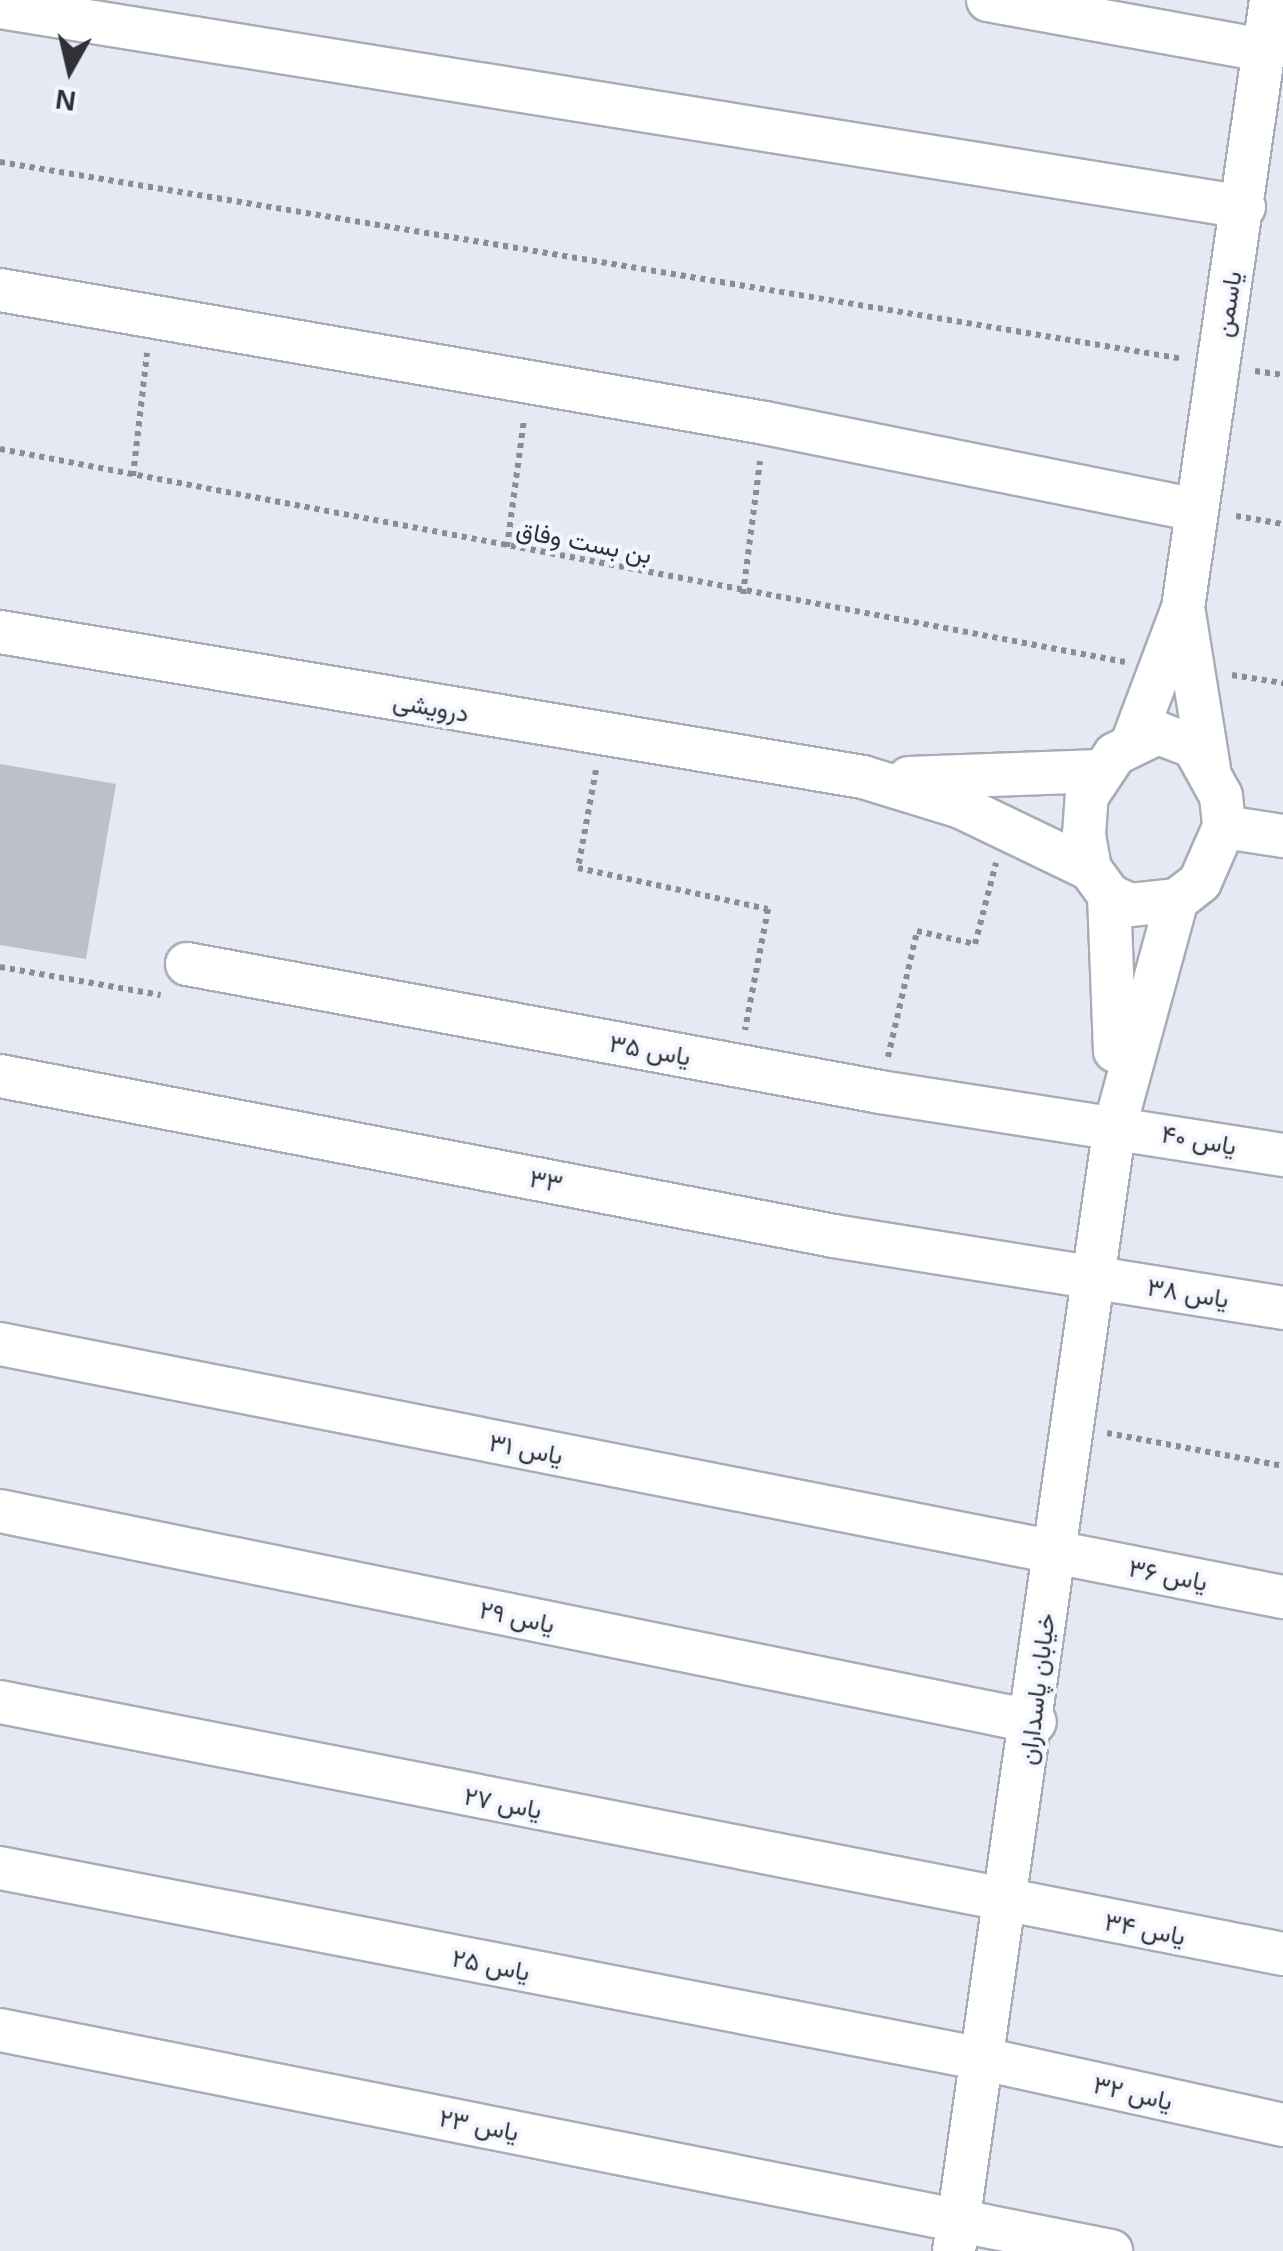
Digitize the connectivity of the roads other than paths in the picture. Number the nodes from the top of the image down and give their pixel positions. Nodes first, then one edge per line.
1 (988, 0) edge
2 (1272, 0) edge
3 (0, 7) edge
4 (1264, 50) junction
5 (1244, 207) junction
6 (0, 290) edge
7 (1195, 510) junction
8 (1183, 608) junction
9 (0, 632) edge
10 (1133, 741) junction
11 (1209, 769) junction
12 (1099, 771) junction
13 (863, 777) junction
14 (1224, 827) junction
15 (1283, 836) edge
16 (1100, 882) junction
17 (1177, 900) junction
18 (187, 964) road end
19 (0, 1076) edge
20 (1115, 1126) junction
21 (1283, 1154) edge
22 (1094, 1278) junction
23 (1283, 1308) edge
24 (0, 1344) edge
25 (0, 1510) edge
26 (1053, 1553) junction
27 (1283, 1597) edge
28 (0, 1702) edge
29 (1035, 1722) junction
30 (0, 1868) edge
31 (1006, 1903) junction
32 (1283, 1954) edge
33 (0, 2030) edge
34 (983, 2058) junction
35 (1283, 2124) edge
36 (956, 2238) edge
37 (1110, 2251) edge

1 - 4 street
2 - 4 street, یاسمن
3 - 5 street
4 - 5 street, یاسمن
5 - 7 street, یاسمن
6 - 7 street
7 - 8 street, یاسمن
8 - 10 street, یاسمن
8 - 11 street, یاسمن
9 - 13 street, درویشی
10 - 11 street
10 - 12 street
11 - 14 street
12 - 13 street
12 - 16 street
13 - 16 street
14 - 15 street
14 - 17 street
16 - 17 street
16 - 20 street, خیابان پاسداران
17 - 20 street, خیابان پاسداران
18 - 20 street, یاس ۳۵
19 - 22 street, ۳۳
20 - 21 street, یاس ۴۰
20 - 22 street, خیابان پاسداران
22 - 23 street, یاس ۳۸
22 - 26 street, خیابان پاسداران
24 - 26 street, یاس ۳۱
25 - 29 street, یاس ۲۹
26 - 27 street, یاس ۳۶
26 - 29 street, خیابان پاسداران
28 - 31 street, یاس ۲۷
29 - 31 street, خیابان پاسداران
30 - 34 street, یاس ۲۵
31 - 32 street, یاس ۳۴
31 - 34 street, خیابان پاسداران
33 - 36 street, یاس ۲۳
34 - 35 street, یاس ۳۲
34 - 36 street, خیابان پاسداران
36 - 37 street, یاس ۲۳

